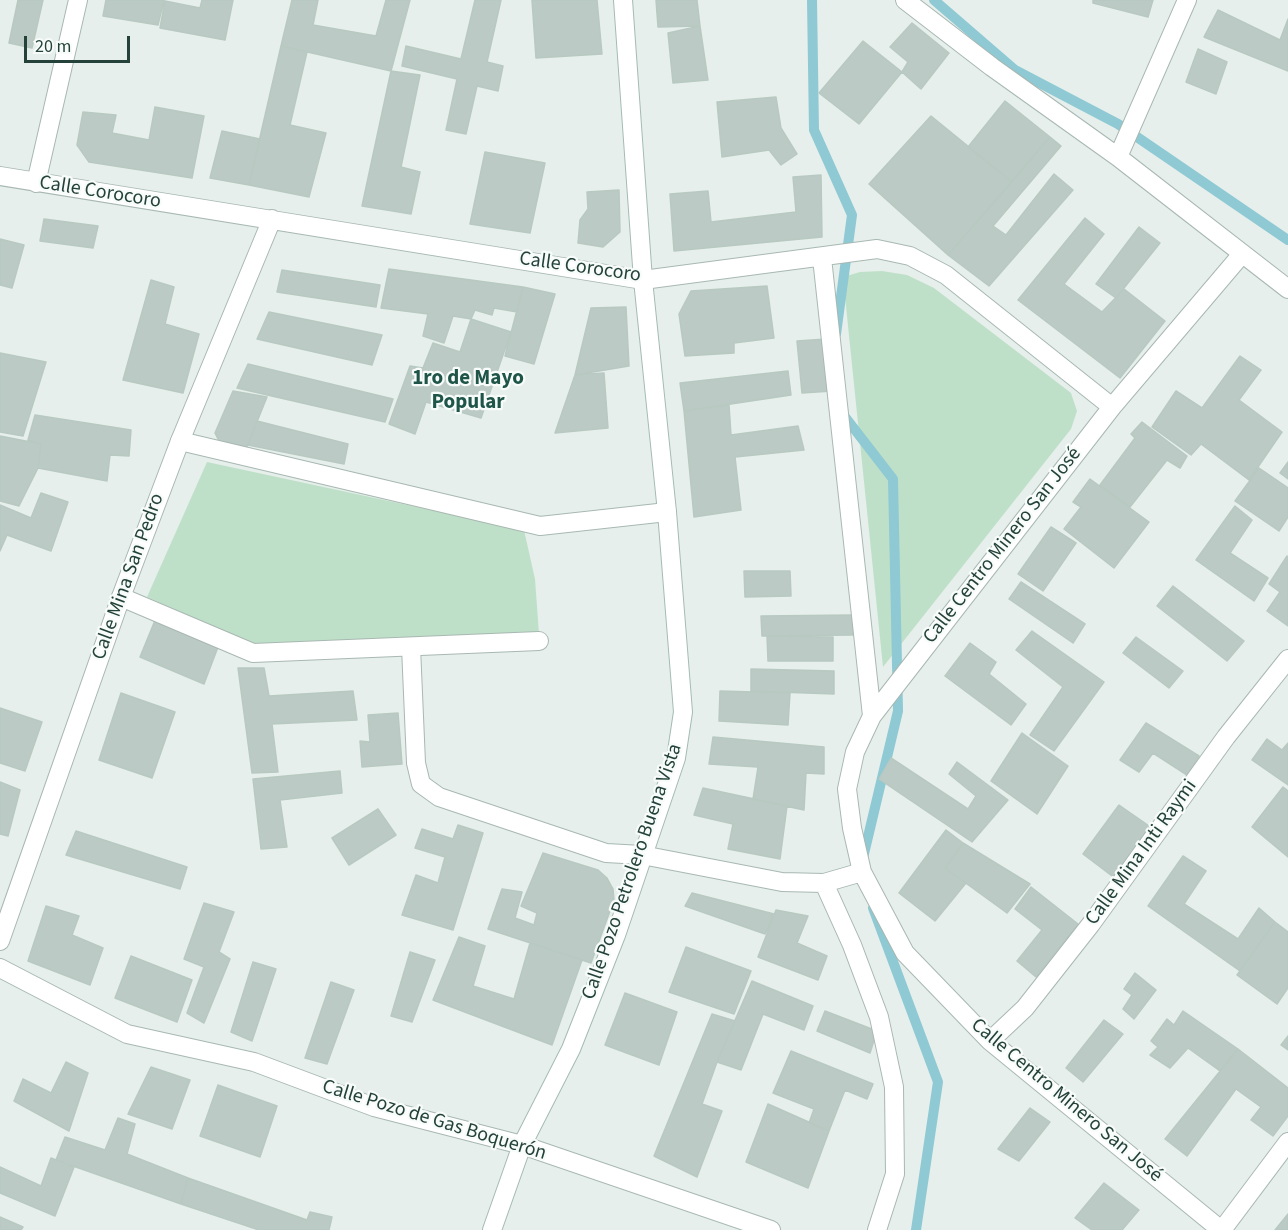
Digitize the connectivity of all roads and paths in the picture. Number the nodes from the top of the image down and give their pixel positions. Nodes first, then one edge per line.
1 (78, 0) edge
2 (622, 0) edge
3 (905, 0) edge
4 (1187, 0) edge
5 (1118, 157) junction
6 (0, 176) edge
7 (36, 183) junction
8 (272, 219) junction
9 (1242, 254) junction
10 (822, 258) junction
11 (643, 280) junction
12 (1288, 289) edge
13 (1112, 407) junction
14 (180, 441) junction
15 (667, 512) junction
16 (121, 597) junction
17 (539, 641) dead end
18 (411, 647) junction
19 (1288, 659) edge
20 (872, 716) junction
21 (642, 855) junction
22 (862, 872) junction
23 (824, 883) junction
24 (0, 941) edge
25 (0, 968) edge
26 (990, 1041) junction
27 (1288, 1142) edge
28 (522, 1145) junction
29 (492, 1230) edge
30 (771, 1230) edge
31 (877, 1230) edge
32 (1222, 1230) edge

1 - 7 street
2 - 11 street, Calle Pozo Petrolero Buena Vista
3 - 5 street
4 - 5 street
5 - 9 street
6 - 7 street, Calle Corocoro
7 - 8 street, Calle Corocoro
8 - 11 street, Calle Corocoro
8 - 14 street, Calle Mina San Pedro
9 - 12 street
9 - 13 street, Calle Centro Minero San José
10 - 11 street, Calle Corocoro
10 - 13 street, Calle Corocoro
10 - 20 street
11 - 15 street, Calle Pozo Petrolero Buena Vista
13 - 20 street, Calle Centro Minero San José
14 - 15 street
14 - 16 street, Calle Mina San Pedro
15 - 21 street, Calle Pozo Petrolero Buena Vista
16 - 18 street
16 - 24 street, Calle Mina San Pedro
17 - 18 street
18 - 21 street
19 - 26 street, Calle Mina Inti Raymi
20 - 22 street, Calle Centro Minero San José
21 - 23 street
21 - 28 street, Calle Pozo Petrolero Buena Vista
22 - 23 street
22 - 26 street, Calle Centro Minero San José
23 - 31 street
25 - 28 street, Calle Pozo de Gas Boquerón
26 - 32 street, Calle Centro Minero San José
27 - 32 street
28 - 29 street, Calle Pozo Petrolero Buena Vista
28 - 30 street, Calle Pozo de Gas Boquerón

